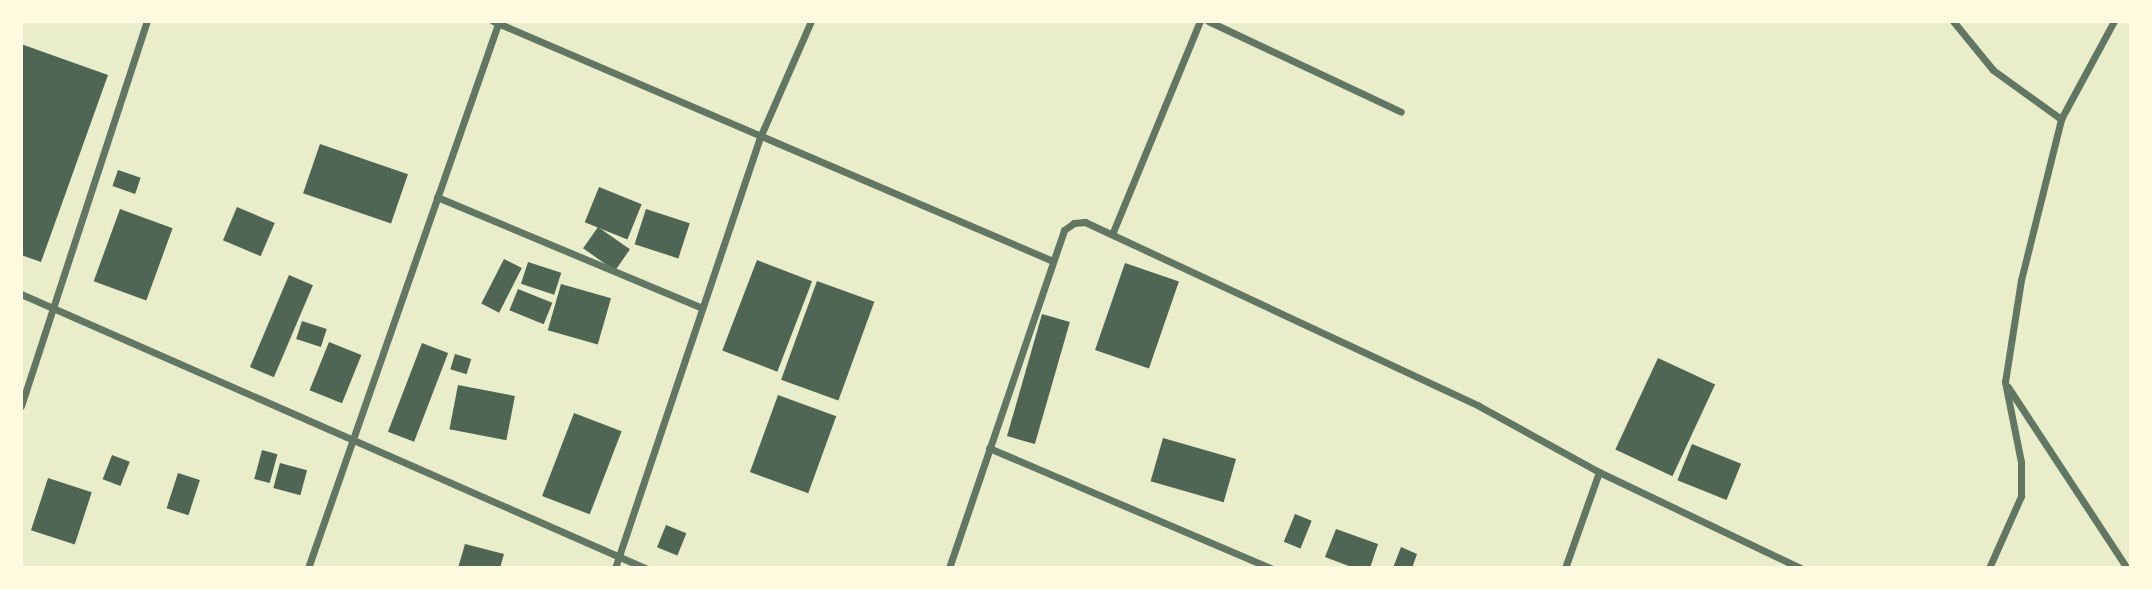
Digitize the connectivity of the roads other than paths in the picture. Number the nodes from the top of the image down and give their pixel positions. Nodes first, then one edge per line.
1 (147, 21) edge
2 (811, 21) edge
3 (1200, 21) edge
4 (1208, 21) edge
5 (1953, 21) edge
6 (2114, 21) edge
7 (496, 22) edge
8 (1401, 112) dead end
9 (2061, 119) junction
10 (761, 135) junction
11 (437, 197) junction
12 (1113, 232) junction
13 (1053, 261) junction
14 (21, 294) edge
15 (53, 308) junction
16 (702, 308) junction
17 (2005, 382) junction
18 (21, 406) edge
19 (353, 440) junction
20 (989, 448) junction
21 (1599, 472) junction
22 (619, 556) junction
23 (1259, 566) edge
24 (308, 568) edge
25 (615, 568) edge
26 (645, 568) edge
27 (949, 568) edge
28 (1270, 568) edge
29 (1565, 568) edge
30 (1800, 568) edge
31 (1989, 568) edge
32 (2127, 568) edge

1 - 15 street
2 - 10 street
3 - 12 street
4 - 8 street
5 - 9 street
6 - 9 street
7 - 10 street
7 - 11 street
9 - 17 street
10 - 13 street
10 - 16 street
11 - 16 street
11 - 19 street
12 - 13 street
12 - 21 street
13 - 20 street
14 - 15 street
15 - 18 street
15 - 19 street
16 - 22 street
17 - 31 street
17 - 32 street
19 - 22 street
19 - 24 street
20 - 23 street
20 - 27 street
21 - 29 street
21 - 30 street
22 - 25 street
22 - 26 street
23 - 28 street

